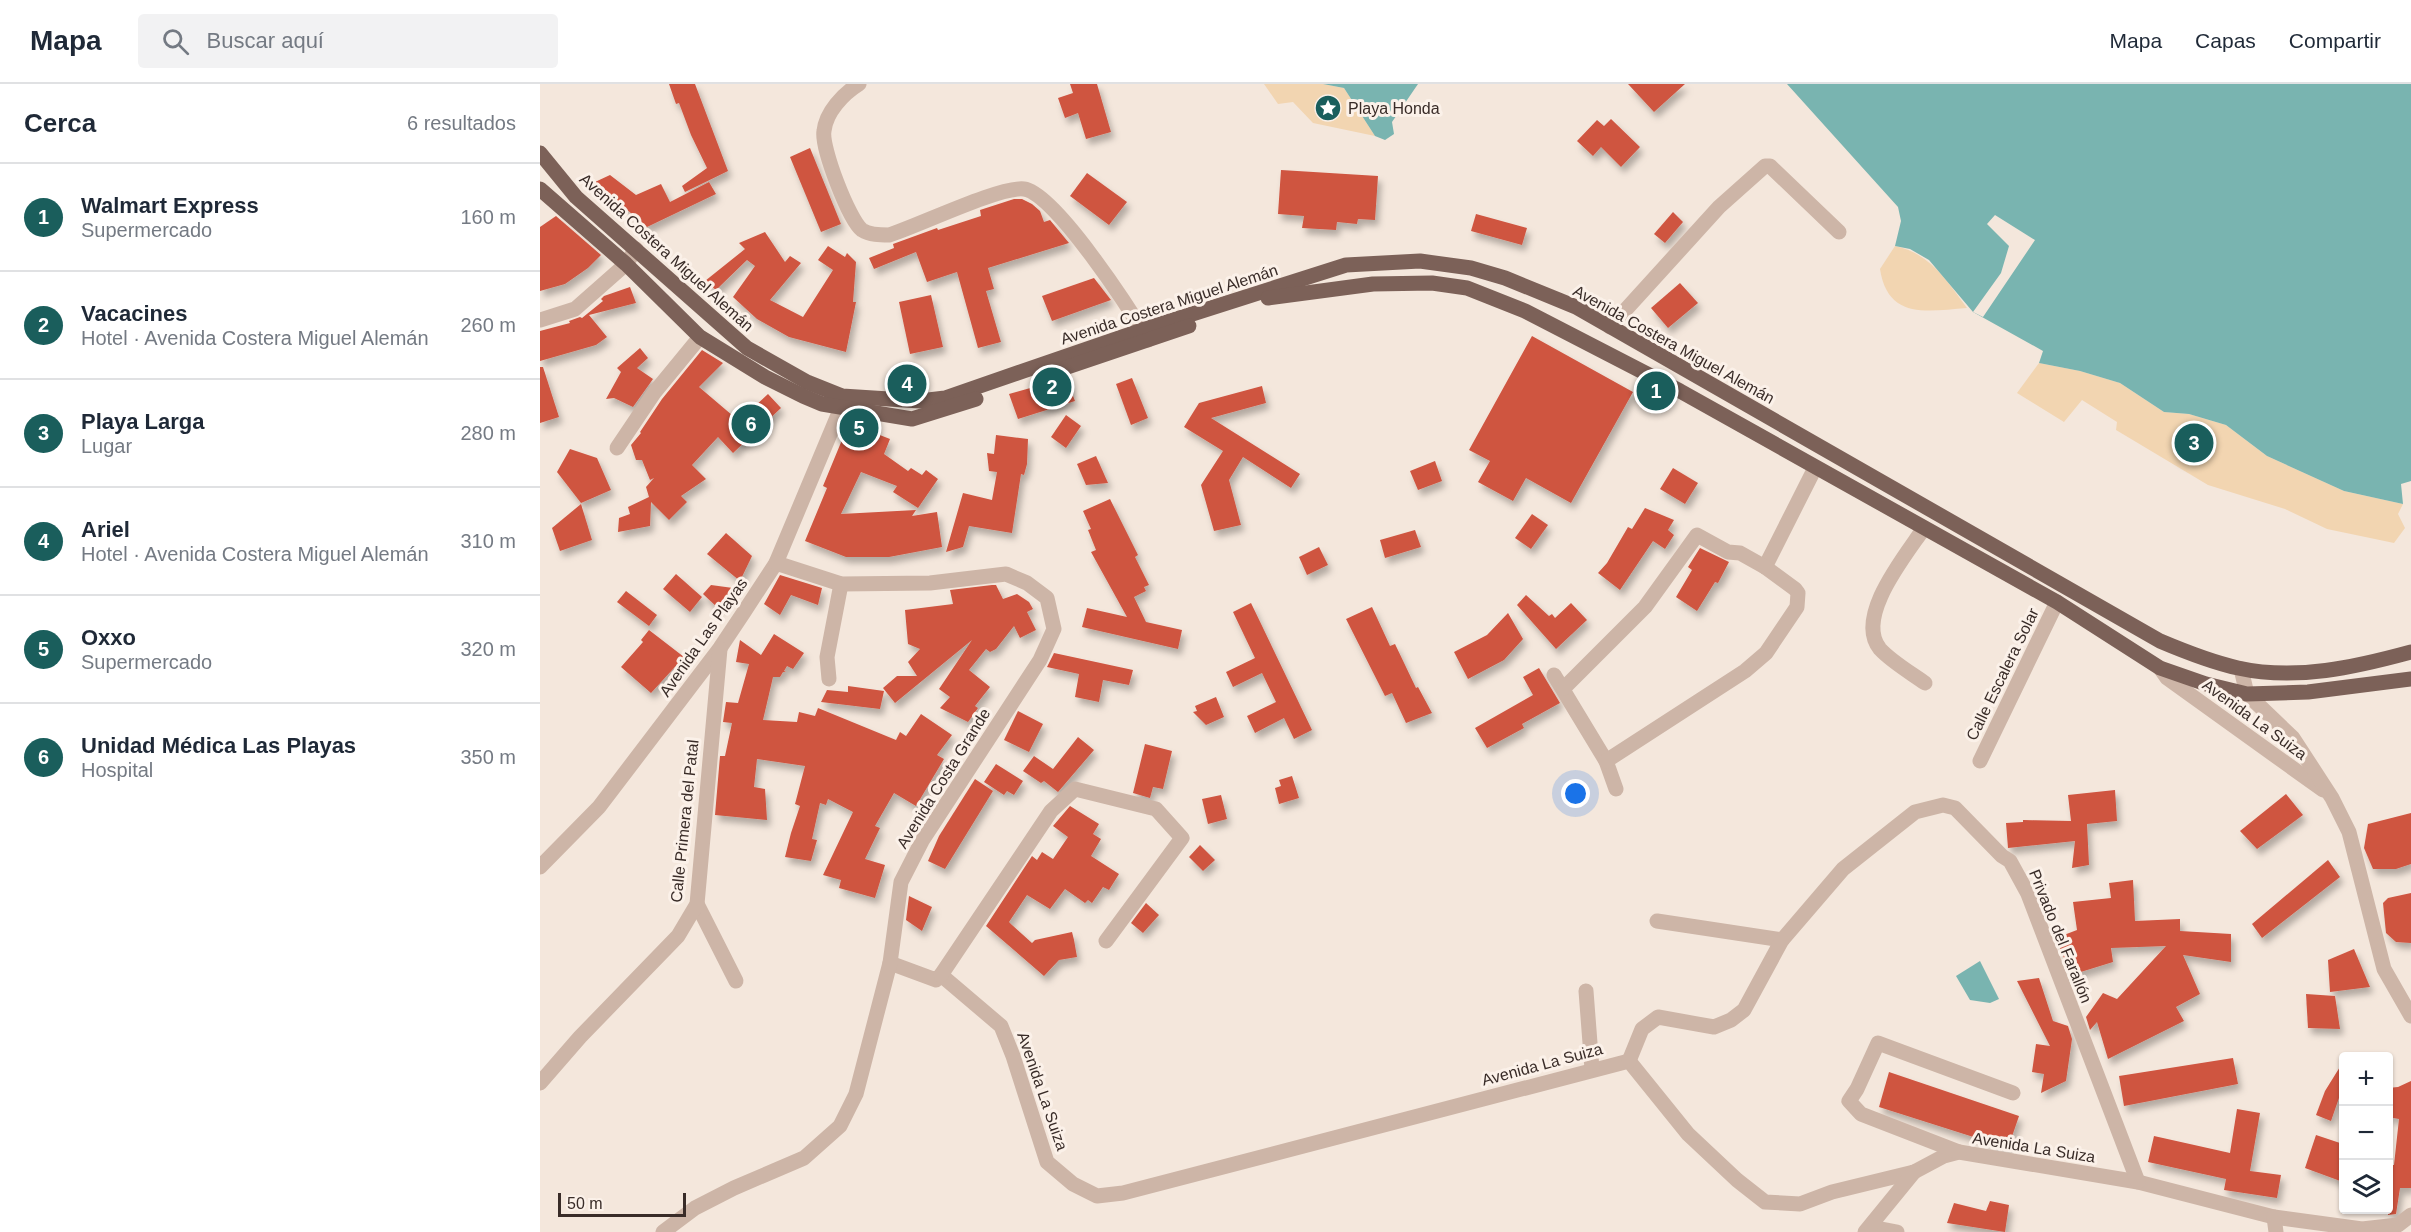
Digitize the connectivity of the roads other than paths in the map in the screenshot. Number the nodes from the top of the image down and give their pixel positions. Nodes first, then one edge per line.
1 (859, 84) edge
2 (540, 153) edge
3 (540, 189) edge
4 (1839, 232) dead end
5 (636, 249) junction
6 (626, 264) junction
7 (540, 320) edge
8 (1610, 327) junction
9 (1145, 335) junction
10 (700, 337) junction
11 (842, 402) junction
12 (617, 448) dead end
13 (1815, 468) junction
14 (1924, 528) junction
15 (776, 563) junction
16 (1765, 567) junction
17 (841, 584) junction
18 (2057, 602) junction
19 (720, 648) junction
20 (2411, 652) edge
21 (2160, 668) junction
22 (2241, 669) junction
23 (1554, 675) dead end
24 (829, 679) dead end
25 (2411, 679) edge
26 (1925, 683) dead end
27 (1564, 688) junction
28 (2247, 694) junction
29 (1606, 761) junction
30 (1980, 761) dead end
31 (1616, 789) dead end
32 (2332, 798) junction
33 (540, 867) edge
34 (697, 904) junction
35 (1657, 921) dead end
36 (1782, 940) junction
37 (1106, 941) dead end
38 (890, 963) junction
39 (941, 975) junction
40 (736, 981) dead end
41 (1586, 991) dead end
42 (2411, 1016) edge
43 (1629, 1060) junction
44 (1592, 1069) junction
45 (540, 1083) edge
46 (2013, 1093) dead end
47 (1959, 1152) junction
48 (1914, 1172) junction
49 (2138, 1182) junction
50 (2411, 1215) edge
51 (2275, 1225) edge
52 (1868, 1229) edge
53 (663, 1232) edge
54 (1897, 1232) edge

1 - 9 street
2 - 5 main road, Avenida Costera Miguel Alemán
3 - 6 main road, Avenida Costera Miguel Alemán
4 - 8 street
5 - 6 street
5 - 11 main road, Avenida Costera Miguel Alemán
6 - 7 street
6 - 10 main road, Avenida Costera Miguel Alemán
8 - 9 main road, Avenida Costera Miguel Alemán
8 - 22 main road, Avenida Costera Miguel Alemán
9 - 11 main road, Avenida Costera Miguel Alemán
9 - 13 main road, Avenida Costera Miguel Alemán
10 - 11 main road, Avenida Costera Miguel Alemán
10 - 12 street
11 - 15 street, Avenida Las Playas
13 - 14 main road, Avenida Costera Miguel Alemán
13 - 16 street
14 - 18 main road, Avenida Costera Miguel Alemán
14 - 26 street
15 - 17 street, Avenida Costa Grande
15 - 19 street, Avenida Las Playas
16 - 27 street
16 - 29 street
17 - 24 street
17 - 38 street, Avenida Costa Grande
18 - 21 main road, Avenida Costera Miguel Alemán
18 - 30 street, Calle Escalera Solar
19 - 33 street, Avenida Las Playas
19 - 34 street, Calle Primera del Patal
20 - 22 main road, Avenida Costera Miguel Alemán
21 - 28 main road, Avenida Costera Miguel Alemán
21 - 32 street, Avenida La Suiza
22 - 28 street
23 - 27 street
25 - 28 main road, Avenida Costera Miguel Alemán
27 - 29 street
28 - 32 street, Avenida La Suiza
29 - 31 street
32 - 42 street, Avenida La Suiza
34 - 40 street
34 - 45 street, Calle Primera del Patal
35 - 36 street
36 - 43 street, Privado del Farallón
36 - 49 street, Privado del Farallón
37 - 39 street
38 - 39 street
38 - 53 street, Avenida Costa Grande
39 - 44 street, Avenida La Suiza
41 - 44 street
43 - 44 street, Avenida La Suiza
43 - 48 street, Avenida La Suiza
46 - 47 street
47 - 48 street, Avenida La Suiza
47 - 49 street, Avenida La Suiza
48 - 52 street
49 - 51 street, Avenida La Suiza
50 - 51 street, Avenida La Suiza
52 - 54 street

